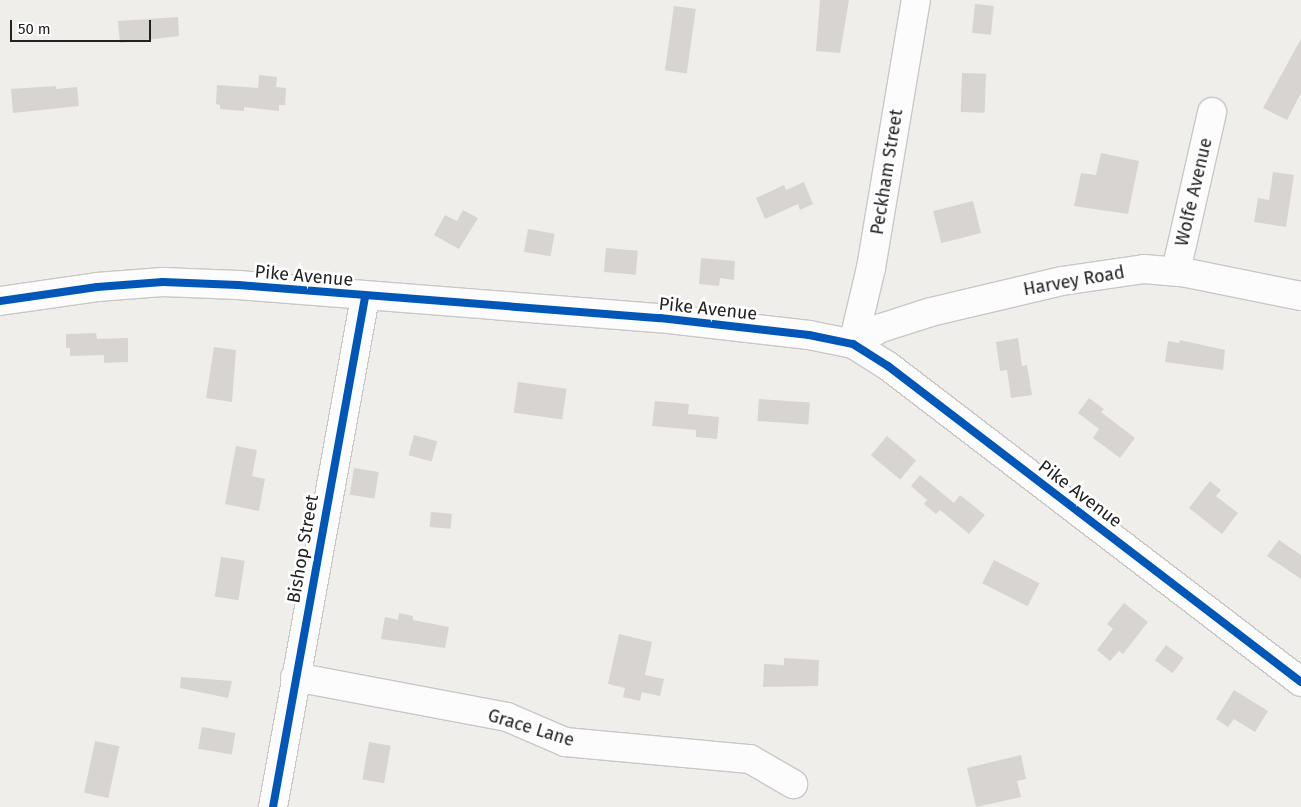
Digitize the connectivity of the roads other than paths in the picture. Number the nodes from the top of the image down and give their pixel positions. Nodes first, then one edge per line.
1 (916, 0) edge
2 (1212, 112) dead end
3 (1176, 271) junction
4 (1301, 296) edge
5 (364, 297) junction
6 (0, 301) edge
7 (854, 344) junction
8 (294, 677) junction
9 (1301, 682) edge
10 (793, 784) dead end
11 (272, 807) edge

1 - 7 street, Peckham Street
2 - 3 street, Wolfe Avenue
3 - 4 street, Harvey Road
3 - 7 street, Harvey Road
5 - 6 street, Pike Avenue
5 - 7 street, Pike Avenue
5 - 8 street, Bishop Street
7 - 9 street, Pike Avenue
8 - 10 street, Grace Lane
8 - 11 street, Bishop Street

